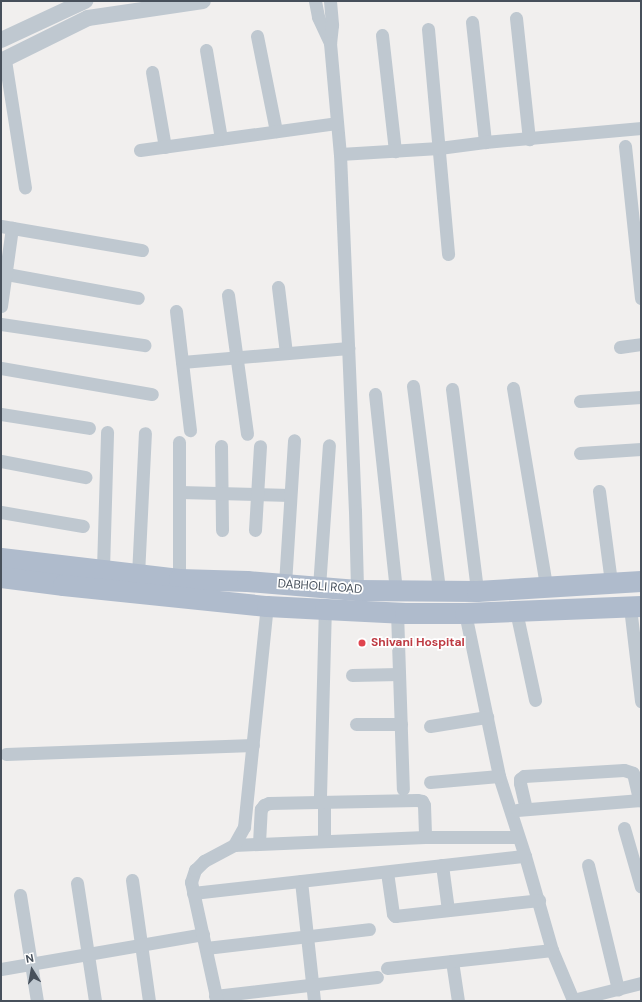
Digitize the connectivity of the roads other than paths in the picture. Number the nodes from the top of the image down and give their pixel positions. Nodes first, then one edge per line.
1 (203, 1) edge
2 (315, 1) edge
3 (330, 1) edge
4 (82, 2) edge
5 (88, 18) junction
6 (516, 18) dead end
7 (472, 22) dead end
8 (428, 30) dead end
9 (382, 35) dead end
10 (257, 36) dead end
11 (1, 40) edge
12 (330, 43) junction
13 (206, 50) dead end
14 (3, 61) edge
15 (152, 72) dead end
16 (336, 123) junction
17 (641, 128) edge
18 (276, 131) junction
19 (221, 139) junction
20 (529, 139) junction
21 (485, 142) junction
22 (625, 146) dead end
23 (165, 147) junction
24 (439, 148) junction
25 (140, 150) dead end
26 (395, 151) junction
27 (340, 154) junction
28 (25, 187) dead end
29 (6, 227) edge
30 (142, 250) dead end
31 (448, 254) dead end
32 (3, 274) edge
33 (278, 287) dead end
34 (228, 295) dead end
35 (138, 298) dead end
36 (641, 298) edge
37 (1, 306) edge
38 (176, 311) dead end
39 (1, 324) edge
40 (641, 344) edge
41 (144, 345) dead end
42 (620, 347) dead end
43 (348, 348) junction
44 (286, 353) junction
45 (237, 357) junction
46 (182, 362) junction
47 (1, 368) edge
48 (413, 386) dead end
49 (513, 388) dead end
50 (452, 389) dead end
51 (152, 394) dead end
52 (375, 394) dead end
53 (641, 397) edge
54 (580, 401) dead end
55 (1, 414) edge
56 (89, 428) dead end
57 (190, 430) dead end
58 (107, 432) dead end
59 (145, 433) dead end
60 (247, 434) dead end
61 (294, 440) dead end
62 (179, 442) dead end
63 (329, 445) dead end
64 (221, 446) dead end
65 (260, 446) dead end
66 (641, 449) edge
67 (580, 453) dead end
68 (1, 461) edge
69 (85, 477) dead end
70 (599, 491) dead end
71 (180, 492) junction
72 (222, 494) junction
73 (290, 495) junction
74 (258, 496) junction
75 (1, 512) edge
76 (83, 526) dead end
77 (222, 530) dead end
78 (255, 530) dead end
79 (1, 558) edge
80 (103, 569) junction
81 (138, 574) junction
82 (1, 577) edge
83 (179, 579) junction
84 (641, 581) edge
85 (611, 582) junction
86 (285, 584) junction
87 (546, 586) junction
88 (319, 587) junction
89 (357, 590) junction
90 (440, 590) junction
91 (396, 591) junction
92 (477, 591) junction
93 (267, 606) junction
94 (636, 607) edge
95 (325, 609) junction
96 (516, 611) junction
97 (397, 612) junction
98 (465, 613) junction
99 (639, 668) edge
100 (399, 674) junction
101 (352, 675) dead end
102 (535, 700) dead end
103 (641, 701) edge
104 (487, 717) junction
105 (356, 724) dead end
106 (400, 724) junction
107 (430, 726) dead end
108 (253, 745) junction
109 (6, 754) dead end
110 (499, 776) junction
111 (430, 782) dead end
112 (403, 789) dead end
113 (322, 799) junction
114 (640, 800) edge
115 (526, 810) junction
116 (510, 811) junction
117 (624, 828) dead end
118 (424, 837) junction
119 (518, 837) junction
120 (324, 841) junction
121 (259, 843) junction
122 (234, 845) junction
123 (525, 856) junction
124 (588, 864) dead end
125 (442, 865) junction
126 (387, 872) junction
127 (132, 880) dead end
128 (301, 881) junction
129 (77, 883) dead end
130 (641, 887) edge
131 (193, 893) junction
132 (20, 895) dead end
133 (538, 900) junction
134 (448, 910) junction
135 (369, 929) dead end
136 (203, 934) junction
137 (307, 936) junction
138 (141, 945) junction
139 (206, 948) junction
140 (552, 950) junction
141 (88, 954) junction
142 (452, 961) junction
143 (31, 964) junction
144 (387, 968) dead end
145 (1, 969) edge
146 (378, 977) dead end
147 (641, 982) edge
148 (312, 985) junction
149 (618, 988) junction
150 (216, 998) edge
151 (37, 1001) edge
152 (95, 1001) edge
153 (149, 1001) edge
154 (314, 1001) edge
155 (458, 1001) edge
156 (570, 1001) edge

1 - 5 street
2 - 12 street
3 - 12 street
4 - 5 street
4 - 11 street
5 - 14 street
6 - 20 street
7 - 21 street
8 - 24 street
9 - 26 street
10 - 18 street
12 - 16 street
13 - 19 street
14 - 28 street
15 - 23 street
16 - 18 street
16 - 27 street
17 - 20 street
18 - 19 street
19 - 23 street
20 - 21 street
21 - 24 street
22 - 36 street
23 - 25 street
24 - 26 street
24 - 31 street
26 - 27 street
27 - 43 street
29 - 30 street
29 - 32 street
32 - 35 street
32 - 37 street
33 - 44 street
34 - 45 street
38 - 46 street
39 - 41 street
40 - 42 street
43 - 44 street
43 - 89 street
44 - 45 street
45 - 46 street
45 - 60 street
46 - 57 street
47 - 51 street
48 - 90 street
49 - 87 street
50 - 92 street
52 - 91 street
53 - 54 street
55 - 56 street
58 - 80 street
59 - 81 street
61 - 73 street
62 - 71 street
63 - 88 street
64 - 72 street
65 - 74 street
66 - 67 street
68 - 69 street
70 - 85 street
71 - 72 street
71 - 83 street
72 - 74 street
72 - 77 street
73 - 74 street
73 - 86 street
74 - 78 street
75 - 76 street
79 - 80 main road, DABHOLI ROAD
80 - 81 main road, DABHOLI ROAD
81 - 83 main road, DABHOLI ROAD
82 - 93 main road, DABHOLI ROAD
83 - 86 main road, DABHOLI ROAD
84 - 85 main road, DABHOLI ROAD
85 - 87 main road, DABHOLI ROAD
86 - 88 main road, DABHOLI ROAD
87 - 92 main road, DABHOLI ROAD
88 - 89 main road, DABHOLI ROAD
89 - 91 main road, DABHOLI ROAD
90 - 91 main road, DABHOLI ROAD
90 - 92 main road, DABHOLI ROAD
93 - 95 main road, DABHOLI ROAD
93 - 108 street
94 - 96 main road, DABHOLI ROAD
94 - 99 street
95 - 97 main road, DABHOLI ROAD
95 - 113 street
96 - 98 main road, DABHOLI ROAD
96 - 102 street
97 - 98 main road, DABHOLI ROAD
97 - 100 street
98 - 104 street
99 - 103 street
100 - 101 street
100 - 106 street
104 - 107 street
104 - 110 street
105 - 106 street
106 - 112 street
108 - 109 street
108 - 122 street
110 - 111 street
110 - 116 street
113 - 118 street
113 - 120 street
113 - 121 street
114 - 115 street
114 - 115 street
115 - 116 street
116 - 119 street
117 - 130 street
118 - 119 street
118 - 120 street
119 - 123 street
120 - 121 street
121 - 122 street
122 - 131 street
123 - 125 street
123 - 133 street
124 - 149 street
125 - 126 street
125 - 134 street
126 - 128 street
126 - 134 street
127 - 138 street
128 - 131 street
128 - 137 street
129 - 141 street
131 - 136 street
132 - 143 street
133 - 134 street
133 - 140 street
135 - 137 street
136 - 138 street
136 - 139 street
137 - 139 street
137 - 148 street
138 - 141 street
138 - 153 street
139 - 150 street
140 - 142 street
140 - 156 street
141 - 143 street
141 - 152 street
142 - 144 street
142 - 155 street
143 - 145 street
143 - 151 street
146 - 148 street
147 - 149 street
148 - 150 street
148 - 154 street
149 - 156 street

